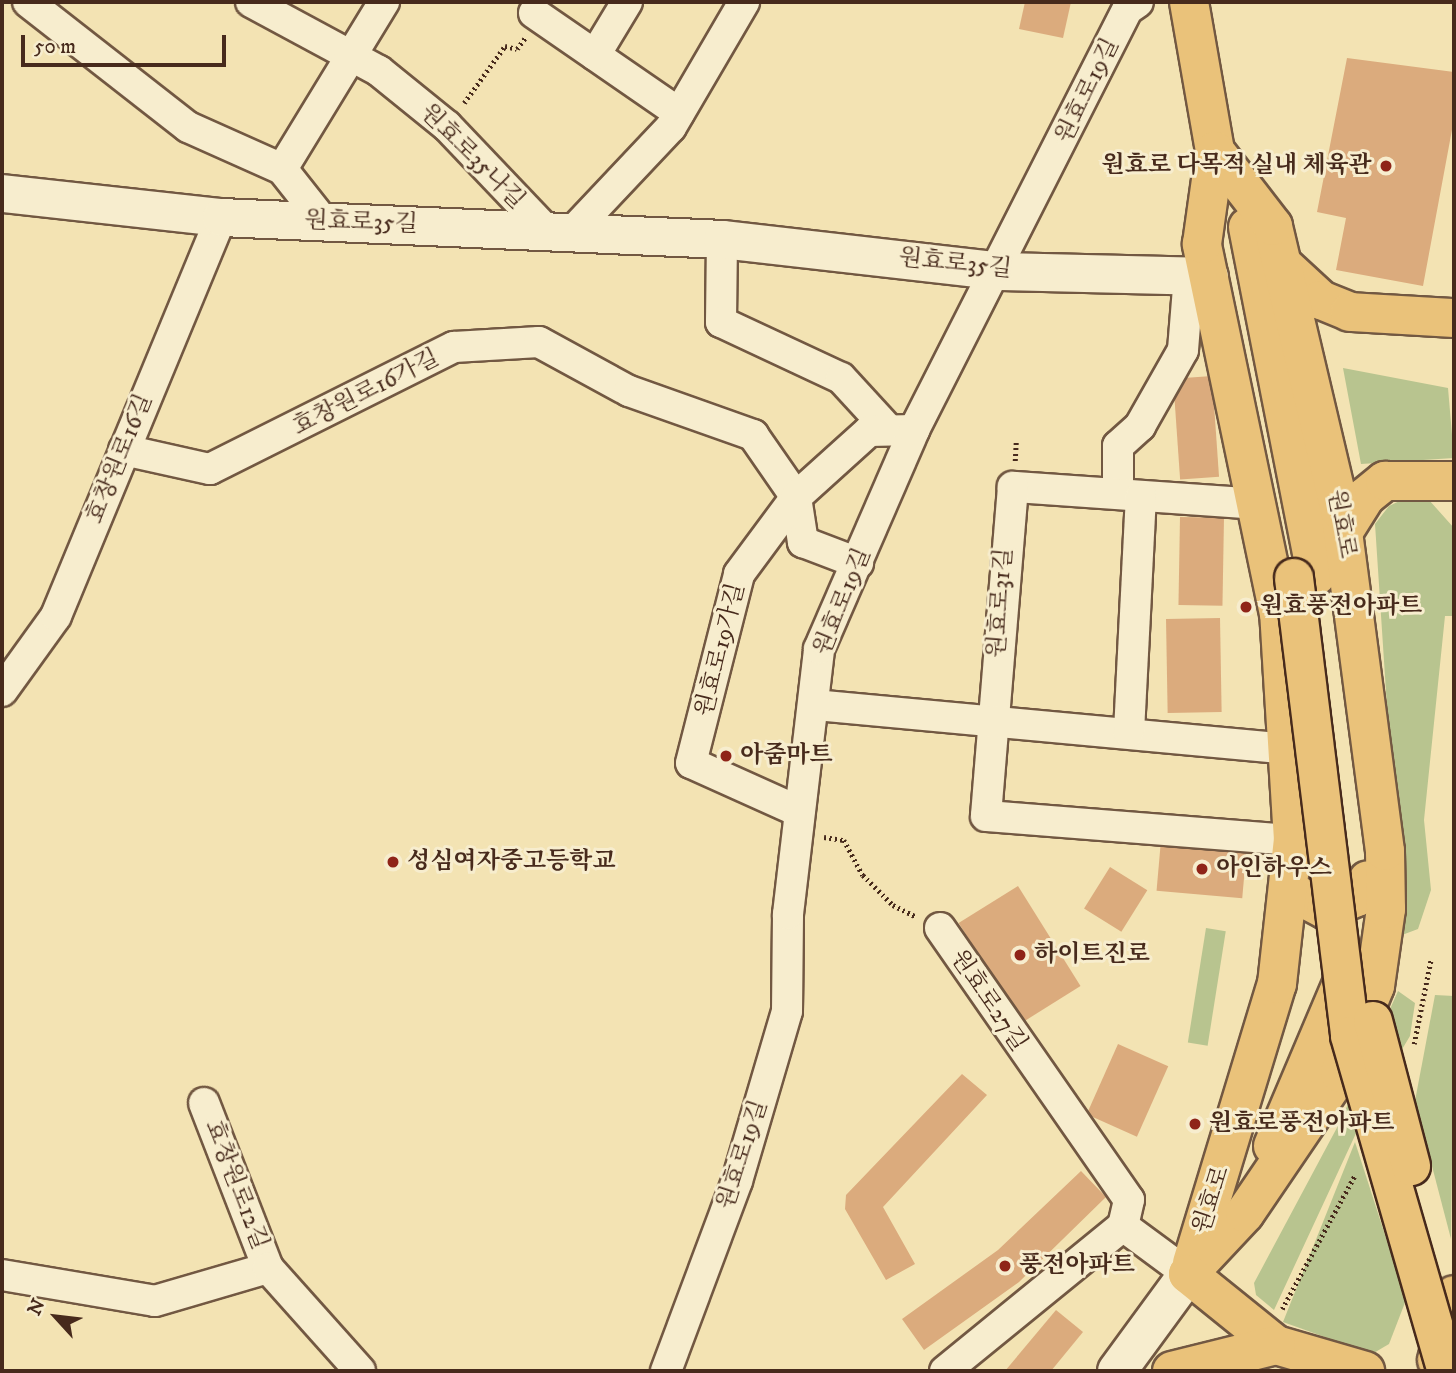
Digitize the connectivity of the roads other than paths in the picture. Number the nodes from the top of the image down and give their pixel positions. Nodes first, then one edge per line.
1 (29, 2) edge
2 (384, 2) edge
3 (627, 2) edge
4 (744, 2) edge
5 (1138, 2) edge
6 (1189, 2) edge
7 (260, 4) edge
8 (537, 15) road end
9 (352, 55) junction
10 (595, 55) junction
11 (680, 114) junction
12 (1215, 151) junction
13 (282, 169) junction
14 (2, 193) edge
15 (221, 217) junction
16 (323, 221) junction
17 (559, 232) junction
18 (722, 239) junction
19 (1283, 265) junction
20 (1001, 271) junction
21 (1199, 276) junction
22 (1454, 318) edge
23 (901, 429) junction
24 (124, 450) junction
25 (1454, 481) edge
26 (1130, 495) junction
27 (796, 497) junction
28 (1258, 504) junction
29 (1344, 531) junction
30 (859, 563) junction
31 (1305, 576) junction
32 (2, 691) edge
33 (815, 705) junction
34 (993, 721) junction
35 (1129, 732) junction
36 (1292, 749) junction
37 (1372, 784) junction
38 (797, 822) junction
39 (1293, 840) junction
40 (1368, 880) junction
41 (1289, 890) junction
42 (940, 928) road end
43 (204, 1103) dead end
44 (1245, 1213) junction
45 (1123, 1226) junction
46 (268, 1268) junction
47 (1188, 1274) junction
48 (2, 1275) edge
49 (1454, 1295) edge
50 (1454, 1313) edge
51 (1276, 1345) junction
52 (1439, 1369) edge
53 (360, 1371) edge
54 (666, 1371) edge
55 (945, 1371) edge
56 (1117, 1371) edge
57 (1172, 1371) edge
58 (1365, 1371) edge

1 - 13 street
2 - 9 street
3 - 10 street
4 - 11 street
5 - 20 street, 원효로19길
6 - 12 main road, 원효로
7 - 9 street, 원효로35나길
8 - 10 street
9 - 13 street
9 - 17 street, 원효로35나길
10 - 11 street
11 - 17 street
12 - 19 main road, 원효로
12 - 21 main road, 원효로
12 - 31 main road, 원효로
13 - 16 street
14 - 15 street, 원효로35길
15 - 16 street, 원효로35길
15 - 24 street, 효창원로16길
16 - 17 street, 원효로35길
17 - 18 street, 원효로35길
18 - 20 street, 원효로35길
18 - 23 street
19 - 22 main road
19 - 29 main road, 원효로
20 - 21 street, 원효로35길
20 - 23 street, 원효로19길
21 - 26 street
21 - 28 main road, 원효로
23 - 27 street, 원효로19가길
23 - 30 street, 원효로19길
24 - 27 street, 효창원로16가길
24 - 32 street, 효창원로16길
25 - 29 main road
26 - 28 street
26 - 34 street, 원효로31길
26 - 35 street
27 - 30 street, 효창원로16가길
27 - 38 street, 원효로19가길
28 - 36 main road, 원효로
29 - 37 main road, 원효로
30 - 33 street, 원효로19길
31 - 50 main road, 원효로, bridge
31 - 52 main road, bridge
33 - 34 street
33 - 38 street, 원효로19길
34 - 35 street
34 - 39 street
35 - 36 street
36 - 39 main road, 원효로
37 - 40 main road
37 - 44 main road, 원효로
38 - 54 street, 원효로19길
39 - 41 main road, 원효로
40 - 41 main road
40 - 44 main road
41 - 47 main road, 원효로
42 - 45 street, 원효로27길
43 - 46 street, 효창원로12길
44 - 47 main road, 원효로
45 - 47 street
45 - 55 street
46 - 48 street, 효창원로12길
46 - 53 street, 효창원로12길
47 - 51 main road
47 - 56 main road, 원효로
49 - 52 main road
51 - 57 main road
51 - 58 main road

